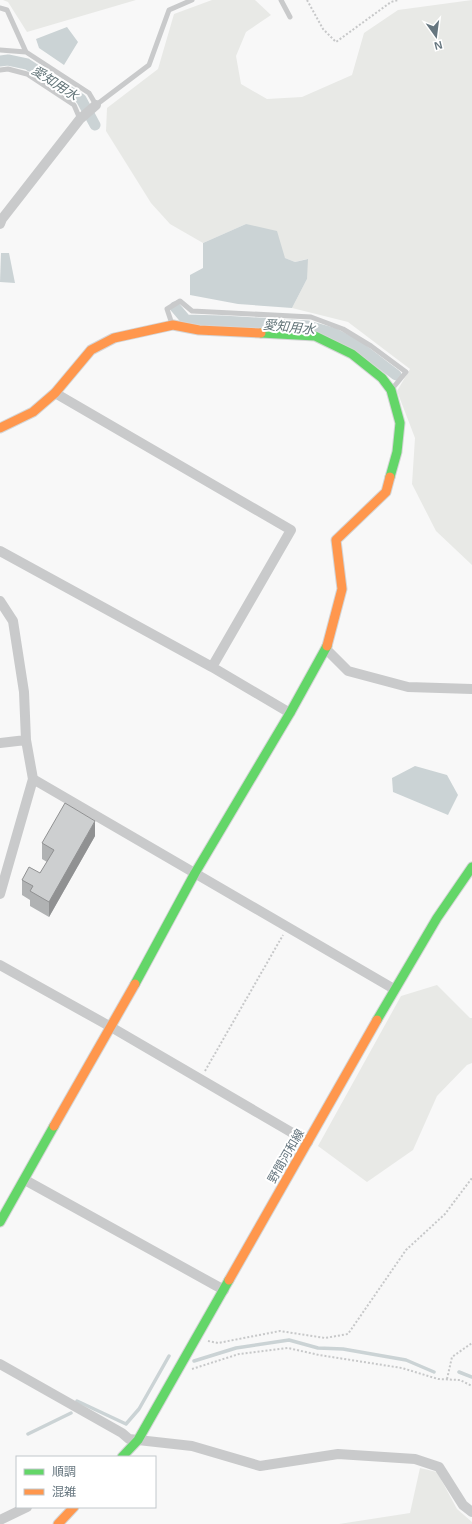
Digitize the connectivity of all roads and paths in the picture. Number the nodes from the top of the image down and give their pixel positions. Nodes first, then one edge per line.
1 (192, 0) edge
2 (281, 0) edge
3 (307, 0) edge
4 (398, 0) edge
5 (0, 8) edge
6 (290, 17) dead end
7 (0, 50) edge
8 (26, 52) junction
9 (0, 70) edge
10 (96, 106) junction
11 (80, 119) junction
12 (0, 224) edge
13 (173, 325) junction
14 (391, 390) junction
15 (55, 393) junction
16 (0, 428) edge
17 (0, 551) edge
18 (0, 601) edge
19 (326, 649) junction
20 (212, 667) junction
21 (472, 689) edge
22 (290, 713) junction
23 (26, 740) junction
24 (0, 743) edge
25 (32, 779) junction
26 (472, 867) edge
27 (196, 873) junction
28 (0, 894) edge
29 (287, 927) junction
30 (0, 965) edge
31 (394, 989) junction
32 (111, 1026) junction
33 (200, 1079) junction
34 (308, 1142) junction
35 (472, 1178) edge
36 (25, 1180) junction
37 (0, 1222) edge
38 (224, 1290) junction
39 (195, 1338) junction
40 (472, 1342) edge
41 (0, 1364) edge
42 (178, 1368) junction
43 (447, 1379) junction
44 (472, 1386) edge
45 (138, 1440) junction
46 (123, 1456) edge
47 (25, 1508) edge
48 (73, 1508) edge
49 (472, 1512) edge
50 (0, 1519) edge
51 (58, 1524) edge

1 - 10 lane
2 - 6 lane
3 - 4 path
5 - 8 lane
7 - 8 lane
8 - 10 lane
9 - 11 lane
10 - 11 street
11 - 12 street
13 - 14 street
13 - 14 lane
13 - 15 street
14 - 19 street
15 - 16 street
15 - 20 street
17 - 20 street
18 - 23 street
19 - 21 street
19 - 22 street
20 - 22 street
22 - 27 street
23 - 24 street
23 - 25 street
25 - 27 street
25 - 28 street
26 - 31 street, 野間河和線
27 - 29 street
27 - 32 street
29 - 31 street
29 - 33 path
30 - 32 street
31 - 34 street, 野間河和線
32 - 33 street
32 - 36 street
33 - 34 street
34 - 38 street, 野間河和線
35 - 39 path
36 - 37 street
36 - 38 street
38 - 39 street, 野間河和線
39 - 42 street, 野間河和線
40 - 43 path
41 - 45 street
42 - 43 path
42 - 45 street, 野間河和線
43 - 44 path
45 - 46 street, 野間河和線
45 - 49 street
47 - 50 street
48 - 51 street

